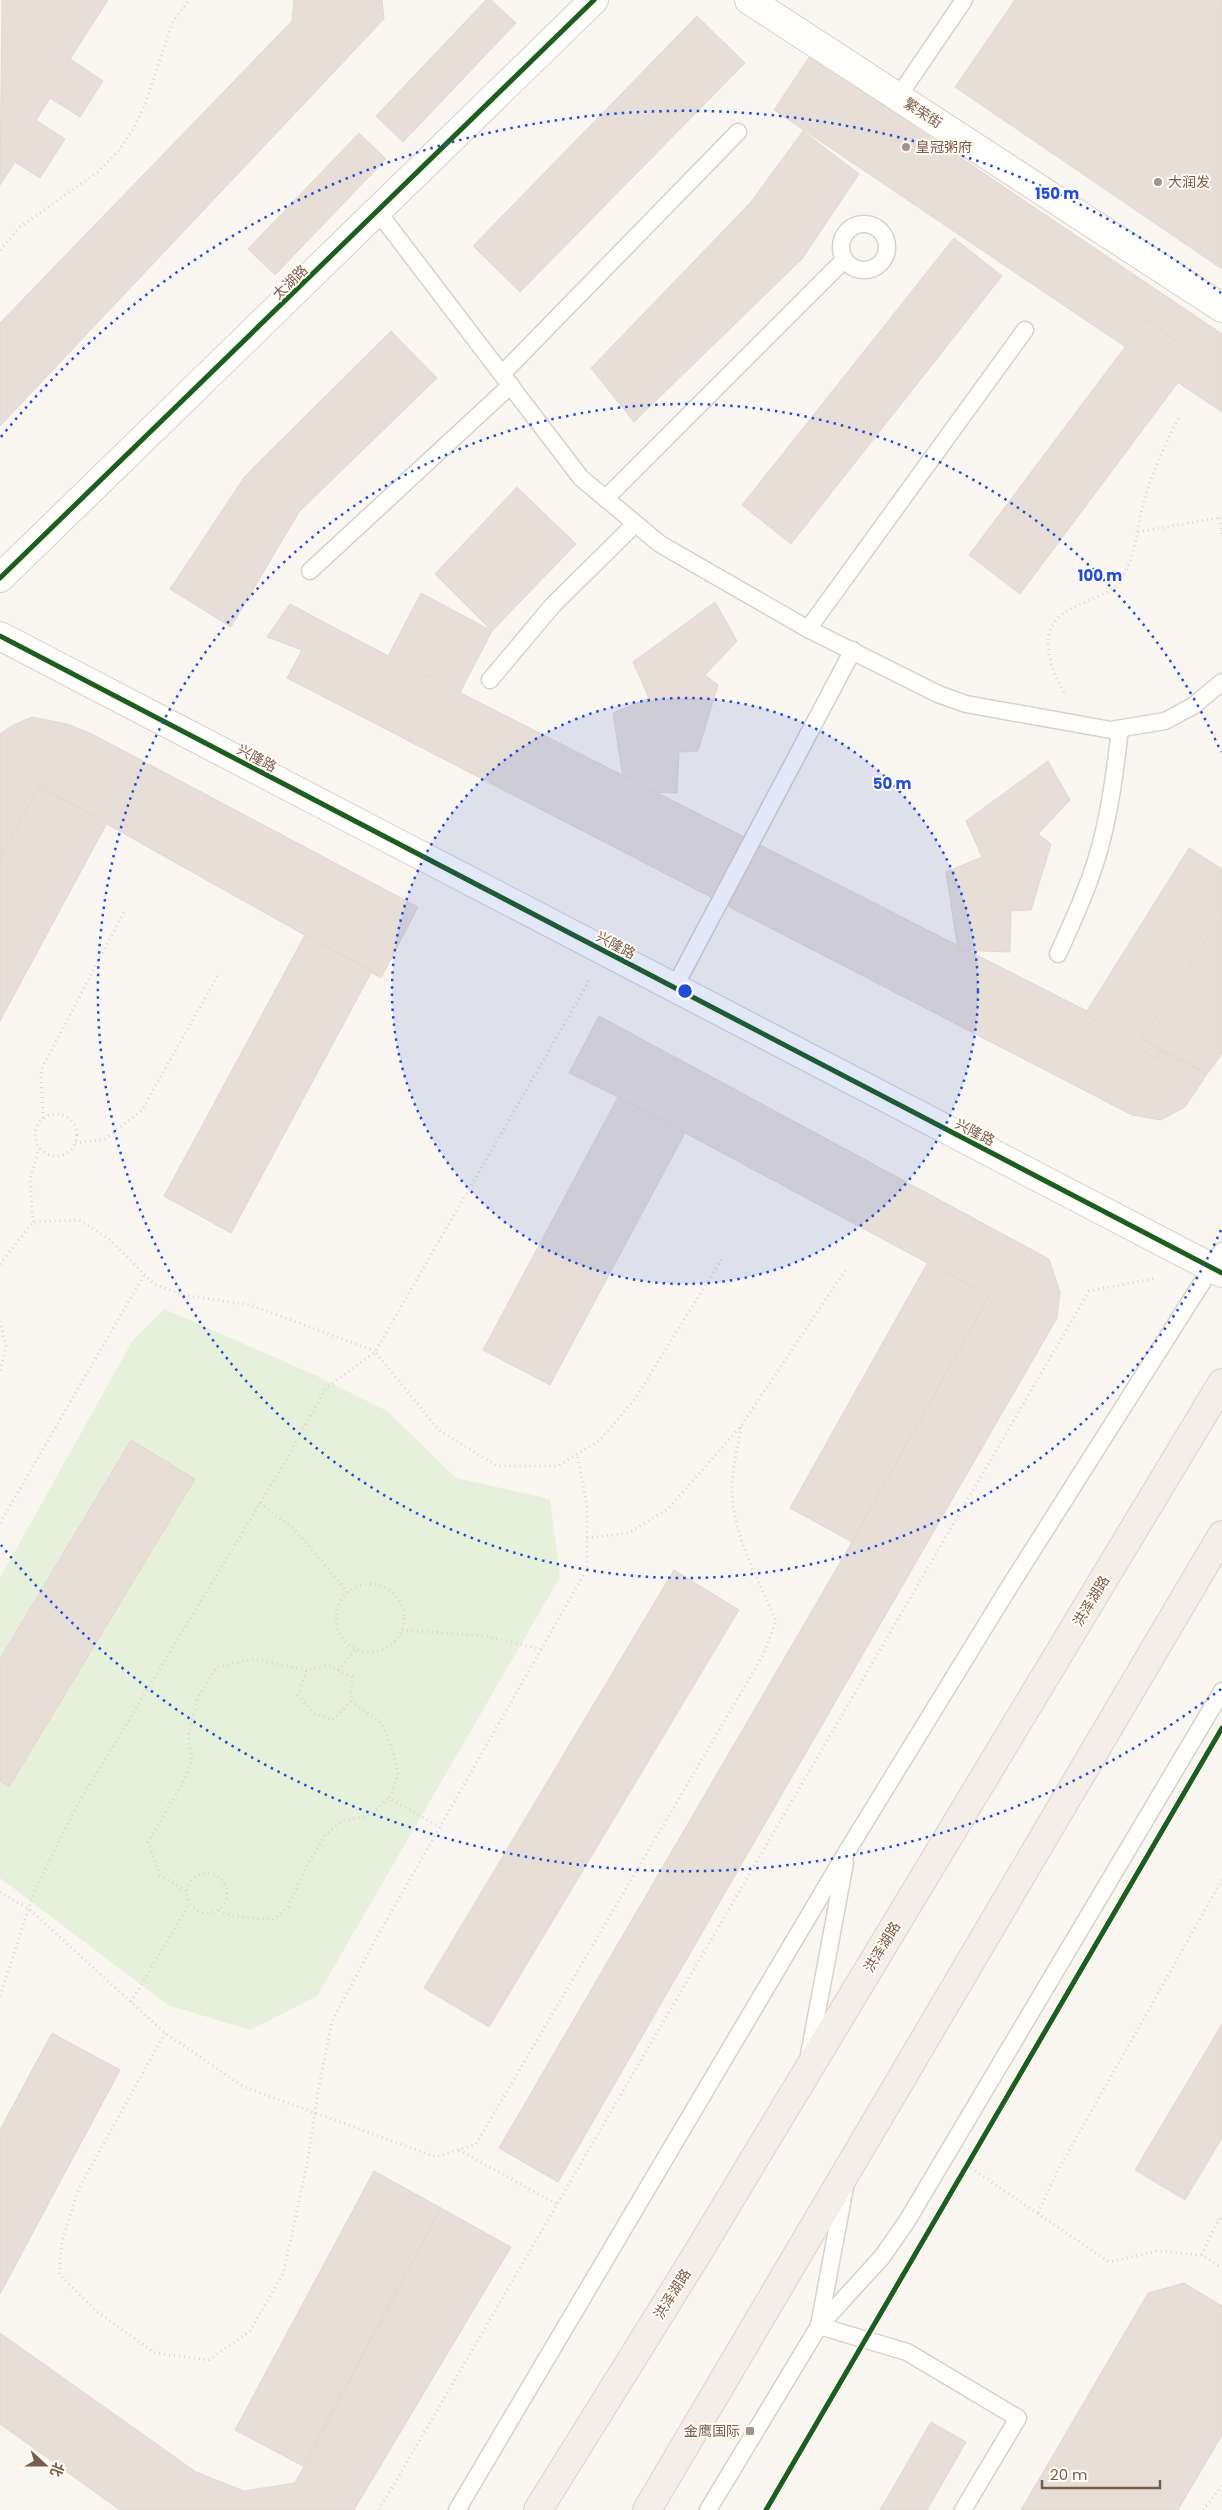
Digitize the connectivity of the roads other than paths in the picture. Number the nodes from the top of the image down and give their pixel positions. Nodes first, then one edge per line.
1 (594, 0) edge
2 (749, 0) edge
3 (964, 0) edge
4 (898, 97) junction
5 (738, 132) dead end
6 (378, 212) junction
7 (844, 260) dead end
8 (1222, 308) edge
9 (1025, 330) dead end
10 (506, 379) junction
11 (606, 498) junction
12 (635, 524) junction
13 (310, 570) dead end
14 (0, 578) edge
15 (808, 629) junction
16 (0, 636) edge
17 (853, 650) junction
18 (490, 680) dead end
19 (1222, 682) edge
20 (1120, 730) junction
21 (1058, 954) dead end
22 (674, 988) junction
23 (1218, 1264) edge
24 (1222, 1383) edge
25 (1222, 1534) edge
26 (1222, 1691) edge
27 (846, 1853) junction
28 (806, 2073) junction
29 (849, 2167) junction
30 (819, 2326) junction
31 (457, 2510) edge
32 (538, 2510) edge
33 (647, 2510) edge
34 (708, 2510) edge
35 (963, 2510) edge

1 - 6 street, 太湖路
2 - 4 street, 繁荣街
3 - 4 lane
4 - 8 street, 繁荣街
5 - 10 lane
6 - 10 lane
6 - 14 street, 太湖路
7 - 11 lane
9 - 15 lane
10 - 11 lane
10 - 13 lane
11 - 12 lane
12 - 15 lane
12 - 18 lane
15 - 17 lane
16 - 22 street, 兴隆路
17 - 20 lane
17 - 22 lane
19 - 20 lane
20 - 21 lane
22 - 23 street, 兴隆路
23 - 27 lane
24 - 28 main road, 洪泽湖路
25 - 29 main road
26 - 30 lane
27 - 28 lane
27 - 31 lane
28 - 32 main road, 洪泽湖路
29 - 30 lane
29 - 33 main road
30 - 34 lane
30 - 35 lane

